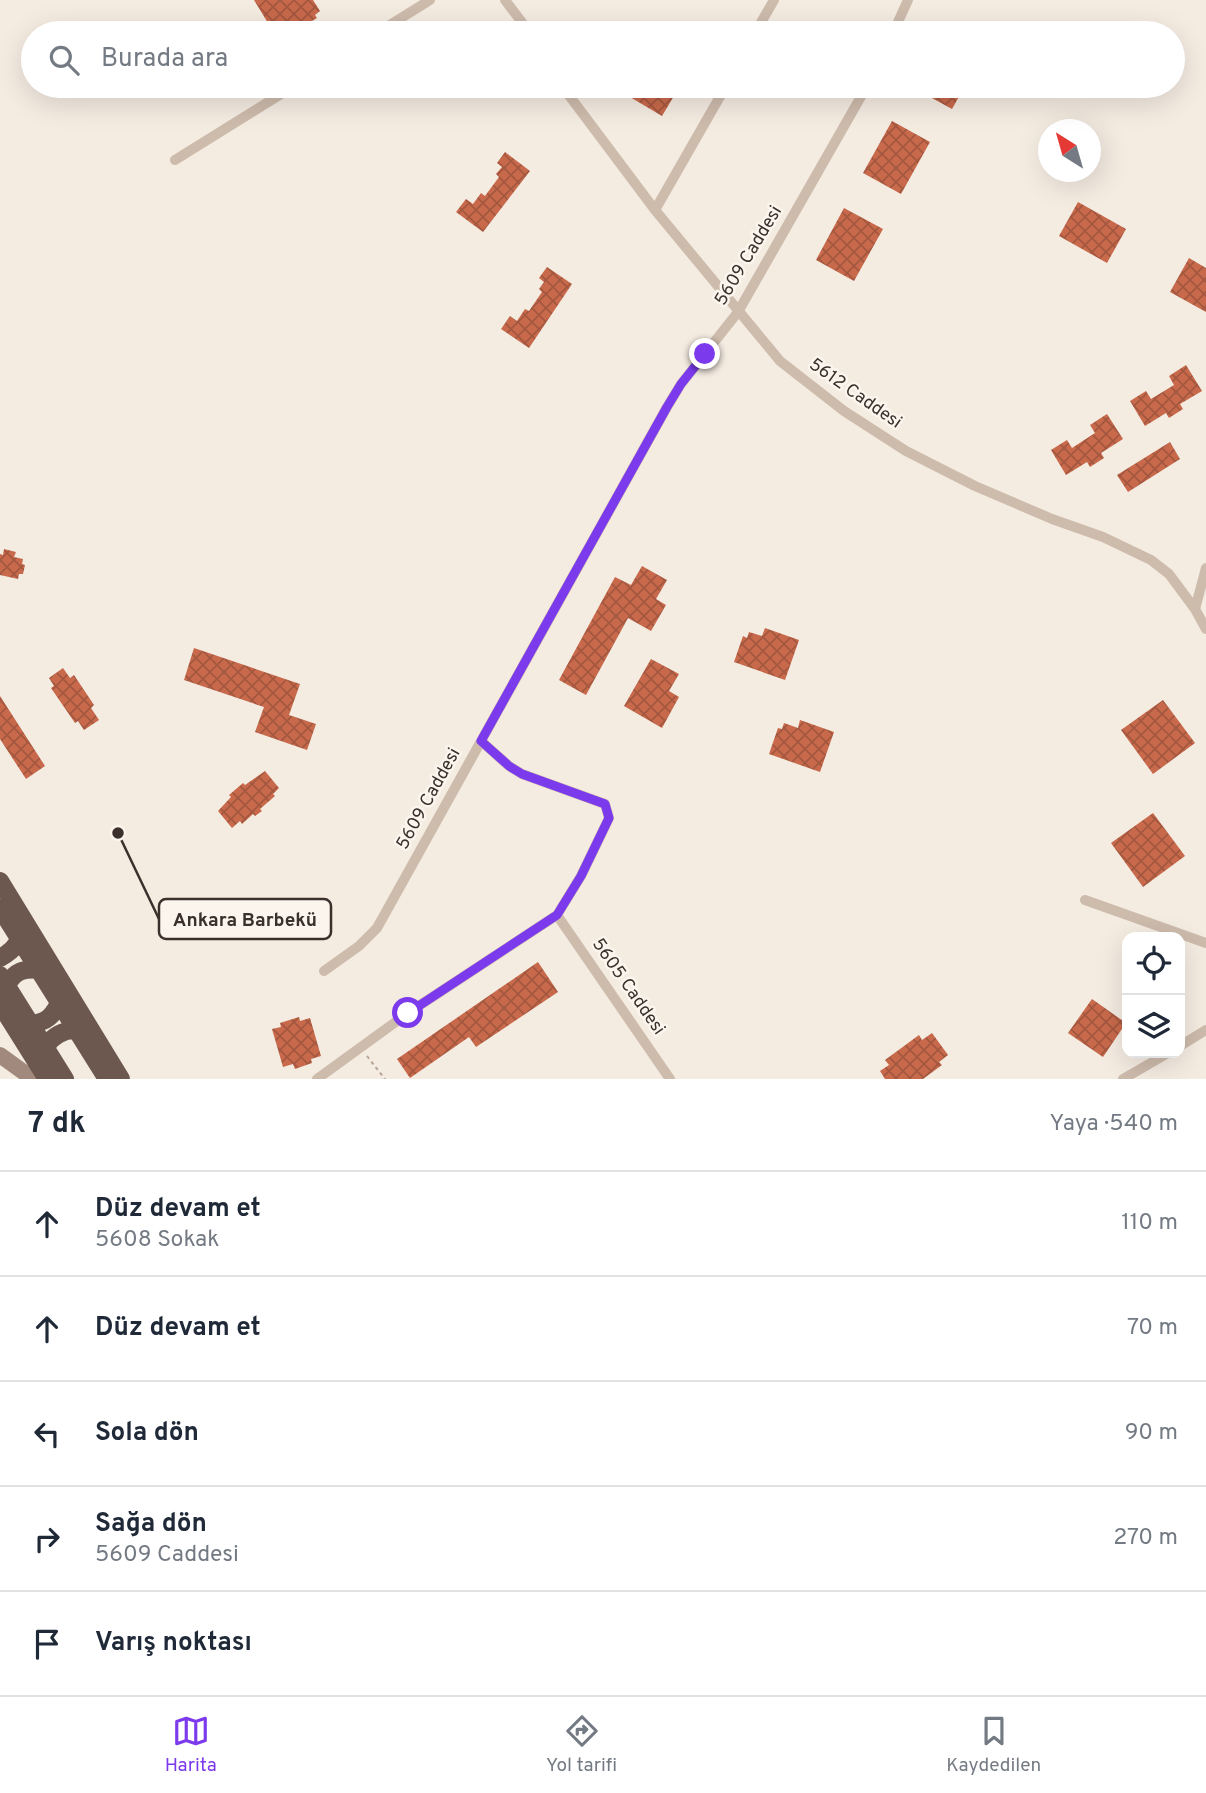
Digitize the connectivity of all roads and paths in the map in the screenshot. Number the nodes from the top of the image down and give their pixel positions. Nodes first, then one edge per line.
1 (430, 0) edge
2 (505, 0) edge
3 (774, 0) edge
4 (908, 0) edge
5 (396, 21) edge
6 (521, 21) edge
7 (762, 21) edge
8 (898, 21) edge
9 (275, 98) edge
10 (571, 98) edge
11 (719, 98) edge
12 (860, 98) edge
13 (175, 160) dead end
14 (655, 210) junction
15 (737, 312) junction
16 (1206, 568) edge
17 (1195, 609) junction
18 (1206, 629) edge
19 (481, 741) junction
20 (0, 881) edge
21 (1085, 900) dead end
22 (0, 908) edge
23 (557, 915) junction
24 (24, 921) junction
25 (1206, 943) edge
26 (0, 958) edge
27 (324, 971) dead end
28 (54, 972) junction
29 (0, 975) edge
30 (66, 990) junction
31 (0, 1004) edge
32 (6, 1024) edge
33 (1206, 1030) edge
34 (95, 1037) junction
35 (1185, 1043) edge
36 (360, 1047) junction
37 (0, 1055) edge
38 (1159, 1058) edge
39 (40, 1075) edge
40 (65, 1079) edge
41 (107, 1079) edge
42 (121, 1079) edge
43 (317, 1079) edge
44 (385, 1079) edge
45 (670, 1079) edge
46 (1123, 1079) edge

1 - 5 street
2 - 6 street
3 - 7 street
4 - 8 street
9 - 13 street
10 - 14 street, 5612 Caddesi
11 - 14 street
12 - 15 street, 5609 Caddesi
14 - 15 street, 5612 Caddesi
15 - 17 street, 5612 Caddesi
15 - 19 street, 5609 Caddesi
16 - 17 street
17 - 18 street, 5612 Caddesi
19 - 23 street
19 - 27 street, 5609 Caddesi
20 - 24 highway
21 - 25 street
22 - 41 highway, bridge
23 - 36 street
23 - 45 street, 5605 Caddesi
24 - 26 highway
24 - 28 highway
28 - 30 highway
28 - 31 highway
29 - 40 highway, bridge
30 - 32 highway
30 - 34 highway
31 - 32 highway
32 - 39 highway
33 - 35 street
34 - 39 highway
34 - 42 highway
36 - 43 street
36 - 44 path
37 - 39 main road
38 - 46 street

